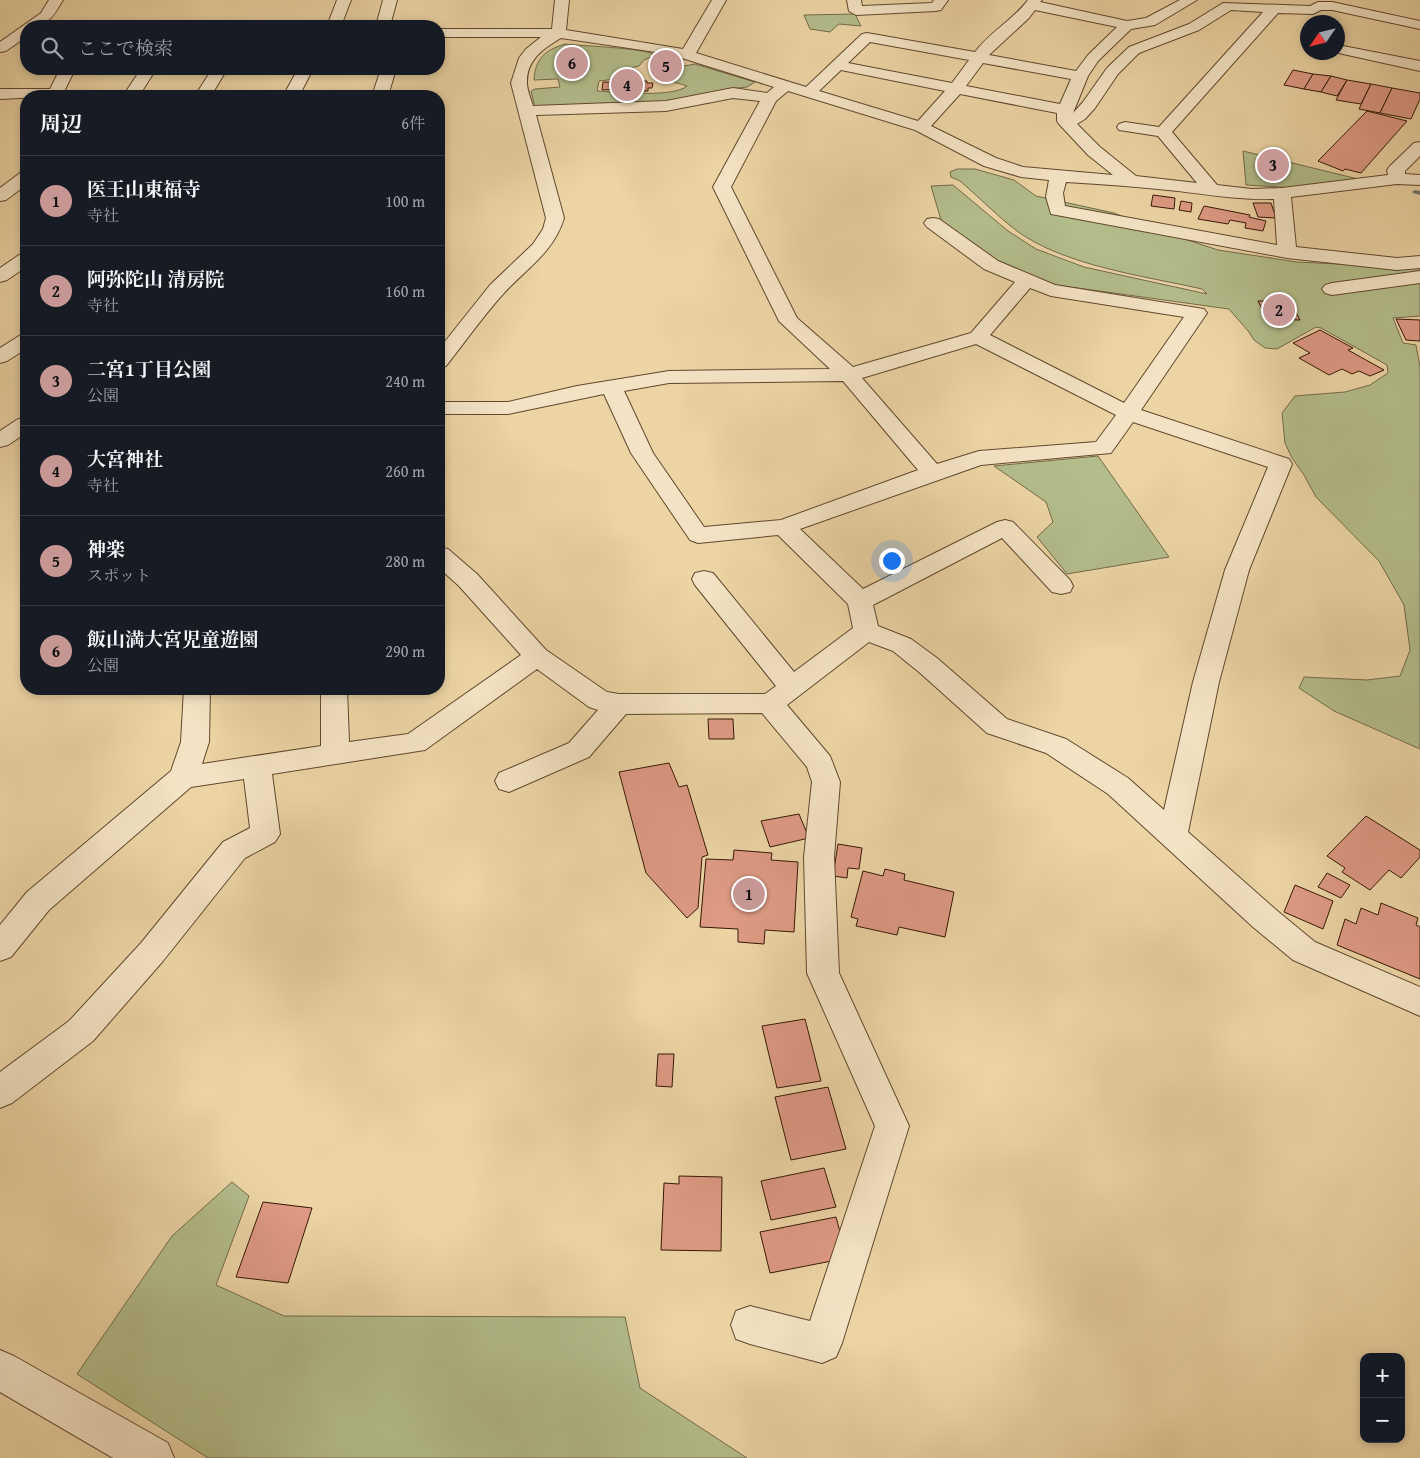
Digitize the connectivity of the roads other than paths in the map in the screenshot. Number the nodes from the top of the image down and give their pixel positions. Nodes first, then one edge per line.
1 (56, 0) edge
2 (344, 0) edge
3 (390, 0) edge
4 (562, 0) edge
5 (719, 0) edge
6 (854, 0) edge
7 (941, 0) edge
8 (1190, 0) edge
9 (1034, 2) edge
10 (1331, 3) edge
11 (1274, 8) junction
12 (40, 20) edge
13 (336, 20) edge
14 (385, 20) edge
15 (1127, 25) junction
16 (1420, 25) edge
17 (445, 33) edge
18 (559, 33) junction
19 (20, 34) edge
20 (20, 46) edge
21 (1, 48) edge
22 (1345, 50) edge
23 (687, 54) junction
24 (978, 56) junction
25 (837, 65) junction
26 (1420, 66) edge
27 (65, 75) edge
28 (144, 75) edge
29 (215, 75) edge
30 (302, 75) edge
31 (386, 75) edge
32 (1080, 76) junction
33 (786, 85) junction
34 (58, 90) edge
35 (135, 90) edge
36 (207, 90) edge
37 (295, 90) edge
38 (382, 90) edge
39 (955, 90) junction
40 (809, 92) junction
41 (0, 94) edge
42 (20, 94) edge
43 (770, 98) junction
44 (527, 110) junction
45 (1065, 115) junction
46 (921, 127) junction
47 (1125, 127) dead end
48 (1163, 132) junction
49 (1420, 147) edge
50 (1060, 177) junction
51 (1397, 179) junction
52 (1420, 180) edge
53 (20, 181) edge
54 (1131, 181) junction
55 (1213, 190) junction
56 (1282, 193) junction
57 (0, 196) edge
58 (933, 222) dead end
59 (1287, 252) junction
60 (1420, 262) edge
61 (1420, 277) edge
62 (1027, 280) junction
63 (1332, 289) dead end
64 (978, 337) junction
65 (20, 344) edge
66 (445, 354) edge
67 (0, 357) edge
68 (850, 374) junction
69 (612, 386) junction
70 (445, 408) edge
71 (1128, 413) junction
72 (20, 428) edge
73 (0, 440) edge
74 (932, 473) junction
75 (784, 527) junction
76 (445, 560) edge
77 (704, 579) dead end
78 (1061, 586) dead end
79 (860, 601) junction
80 (866, 631) junction
81 (537, 656) junction
82 (197, 695) edge
83 (334, 695) edge
84 (780, 695) junction
85 (619, 704) junction
86 (335, 754) junction
87 (257, 767) junction
88 (183, 777) junction
89 (510, 782) dead end
90 (1173, 834) junction
91 (0, 948) edge
92 (1420, 1002) edge
93 (0, 1092) edge
94 (750, 1325) dead end
95 (0, 1370) edge
96 (154, 1458) edge

1 - 12 street
2 - 13 street
3 - 14 street
4 - 18 street
5 - 23 street
6 - 7 street
8 - 15 street
9 - 15 street
9 - 24 street
10 - 11 street
10 - 16 street
11 - 45 street
11 - 48 street
15 - 32 street
17 - 18 street
18 - 23 street
18 - 44 street
19 - 21 street
20 - 21 street
22 - 26 street
23 - 33 street
24 - 25 street
24 - 32 street
24 - 39 street
25 - 39 street
25 - 40 street
27 - 34 street
28 - 35 street
29 - 36 street
30 - 37 street
31 - 38 street
32 - 45 street
33 - 40 street
33 - 43 street
39 - 45 street
39 - 46 street
40 - 46 street
41 - 42 street
43 - 44 street
43 - 68 street
44 - 66 street
45 - 54 street
46 - 50 street
47 - 48 street
48 - 55 street
49 - 51 street
50 - 54 street
50 - 59 street
51 - 52 street
51 - 56 street
53 - 57 street
54 - 55 street
55 - 56 street
56 - 59 street
58 - 62 street
59 - 60 street
61 - 63 street
62 - 64 street
62 - 71 street
64 - 68 street
64 - 71 street
65 - 67 street
68 - 69 street
68 - 74 street
69 - 70 street
69 - 75 street
71 - 74 street
71 - 90 street
72 - 73 street
74 - 75 street
75 - 79 street
76 - 81 street
77 - 84 street
78 - 79 street
79 - 80 street
80 - 84 street
80 - 90 street
81 - 85 street
81 - 86 street
82 - 88 street
83 - 86 street
84 - 85 street
84 - 94 street
85 - 89 street
86 - 87 street
87 - 88 street
87 - 93 street
88 - 91 street
90 - 92 street
95 - 96 street

